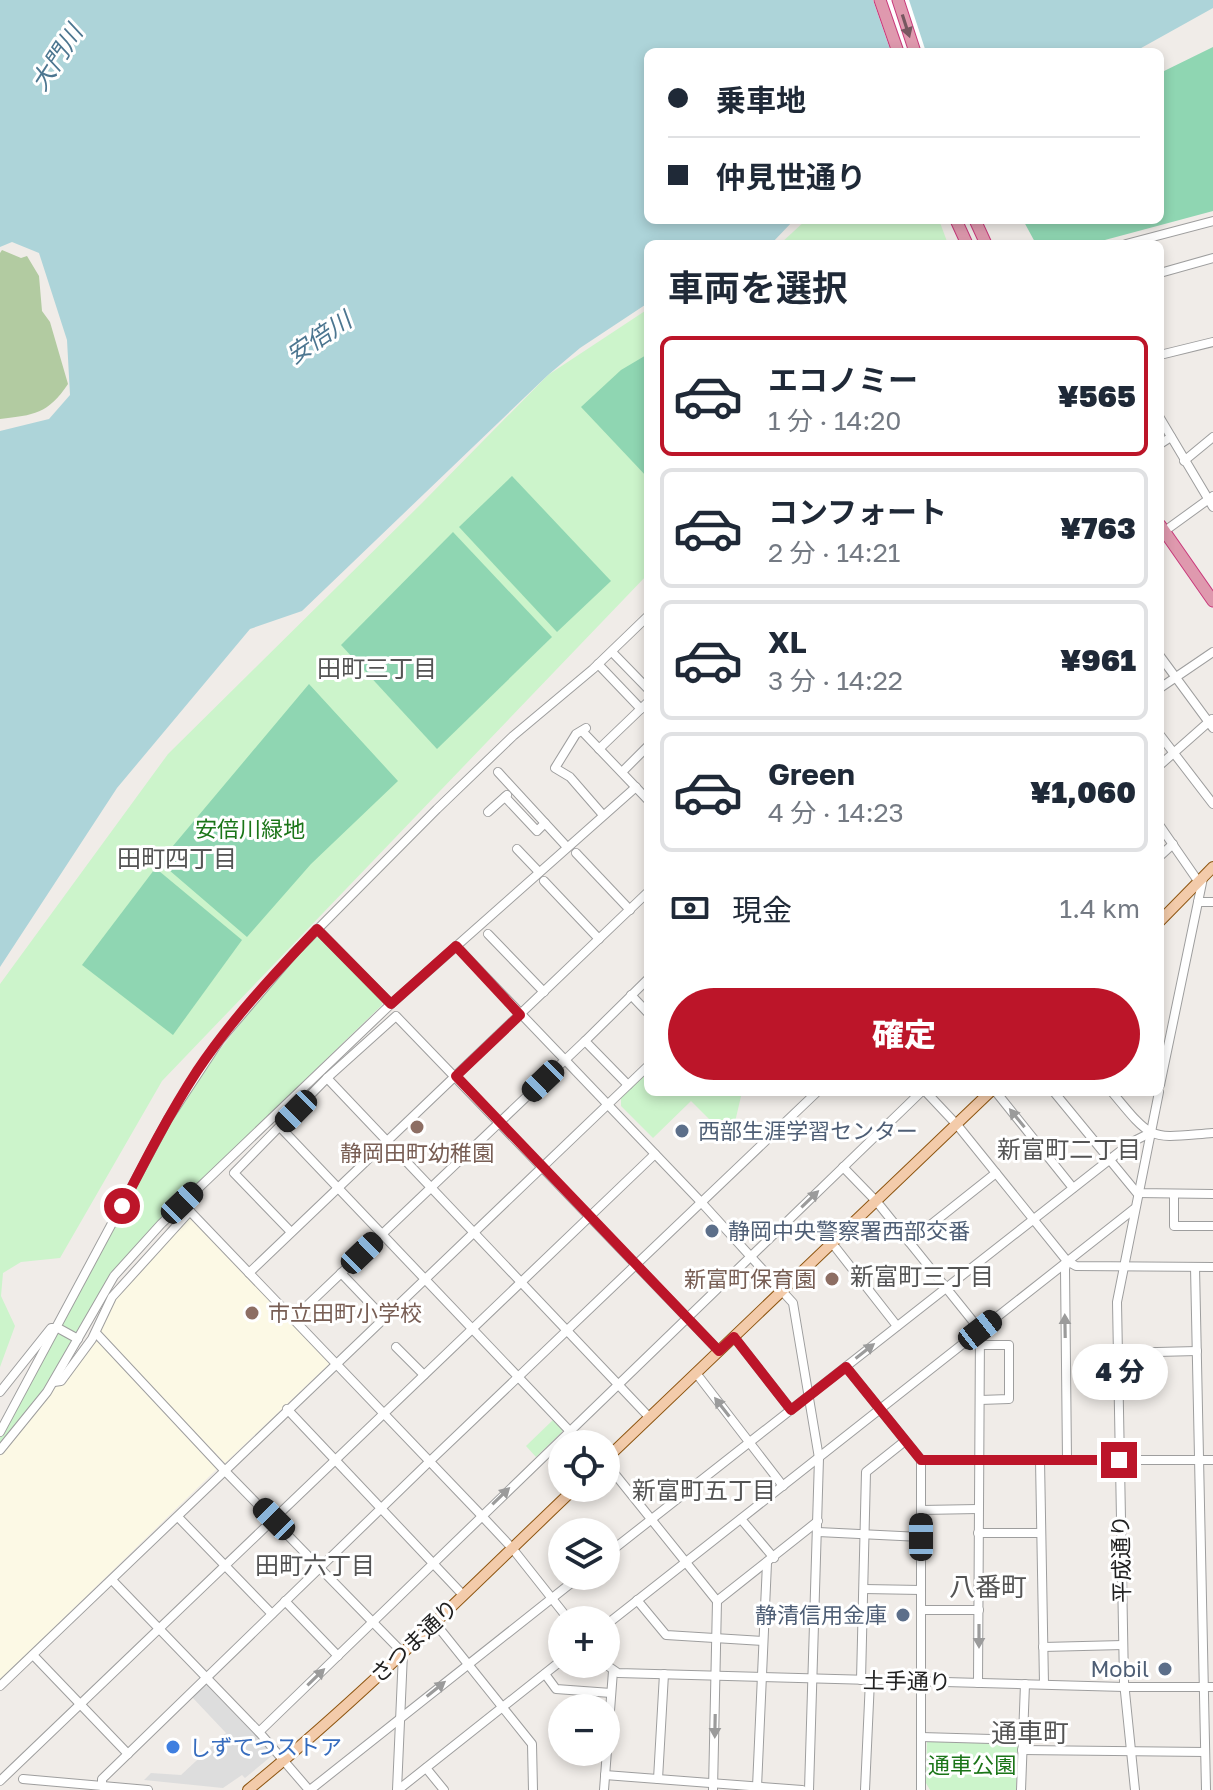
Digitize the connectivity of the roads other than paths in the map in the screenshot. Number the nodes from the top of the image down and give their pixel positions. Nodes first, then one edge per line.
1 (880, 0) edge
2 (898, 0) edge
3 (897, 48) edge
4 (914, 48) edge
5 (1213, 221) edge
6 (1141, 240) edge
7 (1213, 258) edge
8 (1164, 272) edge
9 (1213, 342) edge
10 (1164, 354) edge
11 (1164, 425) edge
12 (1171, 437) junction
13 (1213, 437) edge
14 (1164, 441) edge
15 (1184, 461) junction
16 (1211, 501) edge
17 (1164, 528) edge
18 (1164, 534) edge
19 (1213, 601) edge
20 (644, 620) edge
21 (612, 652) junction
22 (1213, 652) edge
23 (1164, 662) edge
24 (598, 664) junction
25 (1175, 678) junction
26 (644, 685) edge
27 (1164, 685) edge
28 (644, 706) edge
29 (641, 709) junction
30 (1211, 723) edge
31 (1164, 741) edge
32 (599, 749) junction
33 (644, 750) edge
34 (1173, 753) junction
35 (1164, 761) edge
36 (498, 772) dead end
37 (622, 772) junction
38 (636, 787) junction
39 (514, 789) junction
40 (644, 796) edge
41 (505, 797) junction
42 (1213, 804) edge
43 (488, 812) dead end
44 (603, 815) junction
45 (545, 823) junction
46 (1164, 832) edge
47 (1173, 844) junction
48 (567, 847) junction
49 (517, 849) dead end
50 (1164, 852) edge
51 (576, 853) dead end
52 (1213, 867) edge
53 (539, 872) junction
54 (1201, 879) junction
55 (544, 881) dead end
56 (644, 896) edge
57 (1198, 902) junction
58 (1213, 902) edge
59 (630, 910) junction
60 (1164, 917) edge
61 (317, 929) junction
62 (488, 934) dead end
63 (599, 939) junction
64 (456, 946) junction
65 (644, 983) edge
66 (544, 992) junction
67 (631, 995) junction
68 (391, 1004) junction
69 (644, 1009) edge
70 (520, 1015) junction
71 (585, 1041) junction
72 (564, 1060) junction
73 (1164, 1061) edge
74 (644, 1070) edge
75 (456, 1076) junction
76 (327, 1078) junction
77 (628, 1085) junction
78 (813, 1096) edge
79 (920, 1096) edge
80 (928, 1096) edge
81 (989, 1096) edge
82 (996, 1096) edge
83 (1057, 1096) edge
84 (1115, 1096) edge
85 (1158, 1096) edge
86 (608, 1104) junction
87 (500, 1122) junction
88 (958, 1126) junction
89 (280, 1127) junction
90 (1150, 1133) junction
91 (1213, 1133) edge
92 (387, 1141) junction
93 (655, 1154) junction
94 (1109, 1160) junction
95 (542, 1166) junction
96 (843, 1167) junction
97 (996, 1173) junction
98 (431, 1187) junction
99 (338, 1188) junction
100 (1073, 1188) junction
101 (1137, 1193) junction
102 (1174, 1194) junction
103 (1213, 1194) edge
104 (701, 1202) junction
105 (877, 1202) junction
106 (182, 1203) junction
107 (1134, 1208) junction
108 (190, 1211) junction
109 (590, 1217) junction
110 (1033, 1219) junction
111 (1213, 1226) edge
112 (291, 1232) junction
113 (474, 1233) junction
114 (382, 1234) junction
115 (909, 1242) junction
116 (832, 1243) junction
117 (751, 1255) junction
118 (1067, 1261) junction
119 (635, 1265) junction
120 (1195, 1267) junction
121 (1213, 1267) edge
122 (1122, 1268) junction
123 (249, 1273) junction
124 (341, 1273) junction
125 (425, 1278) junction
126 (522, 1281) junction
127 (946, 1288) junction
128 (784, 1290) junction
129 (384, 1318) junction
130 (687, 1318) junction
131 (293, 1319) junction
132 (897, 1326) junction
133 (55, 1327) junction
134 (472, 1329) junction
135 (567, 1329) junction
136 (980, 1330) junction
137 (96, 1333) junction
138 (734, 1337) junction
139 (78, 1339) junction
140 (980, 1345) junction
141 (396, 1347) dead end
142 (719, 1351) junction
143 (1197, 1351) junction
144 (1117, 1353) junction
145 (336, 1363) junction
146 (846, 1367) junction
147 (696, 1373) junction
148 (424, 1375) junction
149 (518, 1376) junction
150 (54, 1382) junction
151 (619, 1384) junction
152 (0, 1392) edge
153 (809, 1396) junction
154 (980, 1400) junction
155 (287, 1409) junction
156 (880, 1409) junction
157 (791, 1410) junction
158 (384, 1413) junction
159 (649, 1417) junction
160 (569, 1430) joint
161 (0, 1432) edge
162 (905, 1441) junction
163 (750, 1442) junction
164 (620, 1447) edge
165 (0, 1450) edge
166 (548, 1450) edge
167 (819, 1458) junction
168 (979, 1459) junction
169 (334, 1460) junction
170 (921, 1460) junction
171 (1040, 1460) junction
172 (1067, 1460) junction
173 (1119, 1460) junction
174 (1198, 1460) junction
175 (1213, 1460) edge
176 (430, 1461) junction
177 (225, 1471) junction
178 (620, 1479) edge
179 (783, 1486) junction
180 (560, 1502) edge
181 (380, 1509) junction
182 (978, 1509) junction
183 (921, 1510) junction
184 (481, 1515) junction
185 (178, 1517) junction
186 (274, 1519) junction
187 (741, 1519) junction
188 (652, 1520) junction
189 (818, 1521) junction
190 (818, 1532) junction
191 (978, 1533) junction
192 (1041, 1533) junction
193 (866, 1534) junction
194 (921, 1537) junction
195 (620, 1544) edge
196 (512, 1548) junction
197 (770, 1560) junction
198 (685, 1562) junction
199 (432, 1564) junction
200 (226, 1566) junction
201 (320, 1567) junction
202 (1201, 1573) junction
203 (1213, 1573) edge
204 (112, 1580) junction
205 (864, 1589) junction
206 (562, 1590) edge
207 (921, 1590) junction
208 (463, 1595) junction
209 (551, 1598) junction
210 (637, 1600) junction
211 (285, 1601) junction
212 (717, 1601) junction
213 (558, 1606) edge
214 (921, 1610) junction
215 (979, 1610) junction
216 (272, 1614) junction
217 (620, 1614) edge
218 (373, 1622) junction
219 (435, 1623) junction
220 (161, 1630) junction
221 (716, 1639) junction
222 (763, 1641) junction
223 (1123, 1645) junction
224 (1043, 1647) junction
225 (403, 1653) junction
226 (33, 1655) junction
227 (338, 1656) junction
228 (468, 1664) junction
229 (620, 1671) edge
230 (548, 1672) edge
231 (545, 1674) junction
232 (664, 1674) junction
233 (716, 1676) junction
234 (206, 1677) junction
235 (762, 1677) junction
236 (612, 1678) edge
237 (812, 1679) junction
238 (866, 1680) junction
239 (922, 1681) junction
240 (978, 1683) junction
241 (1025, 1684) junction
242 (1044, 1684) junction
243 (0, 1686) edge
244 (1124, 1687) junction
245 (1208, 1687) edge
246 (611, 1693) junction
247 (81, 1704) junction
248 (502, 1707) junction
249 (400, 1718) junction
250 (259, 1732) junction
251 (921, 1737) junction
252 (1023, 1740) junction
253 (1022, 1750) junction
254 (1205, 1752) junction
255 (1131, 1753) junction
256 (128, 1754) junction
257 (286, 1760) junction
258 (426, 1768) junction
259 (605, 1775) junction
260 (2, 1779) edge
261 (23, 1779) dead end
262 (658, 1779) junction
263 (102, 1786) junction
264 (713, 1786) edge
265 (757, 1787) junction
266 (120, 1789) edge
267 (148, 1790) edge
268 (248, 1790) edge
269 (310, 1790) edge
270 (398, 1790) edge
271 (444, 1790) edge
272 (533, 1790) edge
273 (604, 1790) edge
274 (802, 1790) edge
275 (809, 1790) edge
276 (865, 1790) edge
277 (921, 1790) edge
278 (1021, 1790) edge
279 (1135, 1790) edge
280 (1206, 1790) edge

1 - 3 highway
2 -> 4 highway
5 - 6 street
7 - 8 street
9 - 10 street
11 - 12 street
12 - 14 street
12 - 15 street
13 - 15 street
15 - 16 street
16 - 17 street
18 - 19 highway
20 - 21 street
21 - 24 street
21 - 26 street
22 - 25 street
23 - 25 street
24 - 29 street
24 - 61 street
25 - 27 street
25 - 30 street
28 - 29 street
29 - 32 street
30 - 34 street
31 - 34 street
32 - 37 street
32 - 44 street
33 - 37 street
34 - 35 street
34 - 42 street
36 - 39 street
37 - 38 street
38 - 40 street
38 - 44 street
39 - 41 street
39 - 45 street
41 - 43 street
41 - 45 street
44 - 48 street
45 - 48 street
46 - 47 street
47 - 50 street
47 - 54 street
48 - 53 street
49 - 53 street
51 - 59 street
52 - 54 main road
53 - 64 street
54 - 57 street
54 - 60 main road
55 - 63 street
56 - 59 street
57 - 58 street
57 - 73 street
59 - 63 street
61 - 68 street
61 - 133 street
62 - 66 street
63 - 66 street
64 - 68 street
64 - 70 street
65 - 67 street
66 - 70 street
67 - 69 street
67 - 71 street
68 - 106 street
70 - 72 street
70 - 75 street
71 - 72 street
71 - 77 street
72 - 86 street
72 - 87 street
74 - 77 street
75 - 76 street
75 - 87 street
75 - 92 street
76 - 89 street
76 - 92 street
77 - 86 street
78 - 104 street
79 - 96 street
80 - 88 street
81 - 88 main road
100 -> 82 street
83 - 94 street
84 - 90 street
85 - 90 street, 平成通り
86 - 93 street
86 - 95 street
87 - 95 street
87 - 98 street
88 - 97 street
88 - 105 main road
89 - 99 street
89 - 112 street
90 - 91 street
90 - 94 street
90 - 101 street, 平成通り
92 - 98 street
92 - 99 street
93 - 104 street
93 - 109 street
94 - 100 street
94 - 101 street
95 - 109 street
95 - 113 street
96 - 105 street
117 -> 96 street
97 - 110 street
97 - 115 street
98 - 113 street
98 - 114 street
99 - 112 street
99 - 114 street
100 - 110 street
101 - 102 street
101 - 107 street, 平成通り
102 - 103 street
102 - 111 street
104 - 117 street
104 - 119 street
105 - 115 street
105 - 116 main road
106 - 108 street
106 - 139 street
107 - 118 street
107 - 122 street, 平成通り
108 - 123 street
108 - 137 street
109 - 119 street
109 - 126 street
110 - 118 street
110 - 127 street
112 - 123 street
113 - 125 street
113 - 126 street
114 - 124 street
114 - 125 street
115 - 127 street
116 - 128 main road
116 - 132 street
117 - 128 street
117 - 130 street
118 - 122 street
118 - 136 street
172 -> 118 street
119 - 130 street
119 - 135 street
120 - 121 street
120 - 122 street
120 - 143 street
122 - 144 street, 平成通り
123 - 131 street
124 - 129 street
124 - 131 street
125 - 129 street
125 - 134 street
126 - 134 street
126 - 135 street
127 - 132 street
127 - 136 street
128 - 138 main road
128 - 153 street
129 - 145 street
130 - 142 street
130 - 151 street
131 - 145 street
146 -> 132 street
133 - 139 street
133 - 152 street
133 - 161 street
134 - 148 street
134 - 149 street
135 - 149 street
135 - 151 street
136 - 140 street
136 - 156 street
137 - 150 street
137 - 177 street
138 - 142 main road
138 - 157 street
139 - 150 street
140 - 154 street
140 - 154 street
141 - 148 street
142 - 147 main road
143 - 144 street
143 - 174 street
144 - 173 street, 平成通り
145 - 155 street
145 - 158 street
146 - 153 street
146 - 156 street
147 - 159 main road
163 -> 147 street
148 - 158 street
149 - 160 street
149 - 176 street
150 - 165 street
151 - 159 street
151 - 160 street
153 - 157 street
153 - 167 street
154 - 168 street
155 - 169 street
155 - 177 street
156 - 162 street
156 - 167 street
157 - 163 street
158 - 169 street
158 - 176 street
159 - 164 main road
162 - 170 street
162 - 193 street
163 - 179 street
163 - 188 street
184 -> 166 street
167 - 179 street
167 - 189 street
168 - 170 street
168 - 171 street
168 - 182 street
169 - 181 street
169 - 186 street
170 - 183 street
171 - 172 street
171 - 192 street
172 - 173 street
173 - 174 street
173 - 223 street, 平成通り
174 - 175 street
174 - 202 street
176 - 181 street
176 - 184 street
177 - 185 street
177 - 186 street
178 - 188 street
179 - 187 street
180 - 196 main road, さつま通り
181 - 199 street
181 - 201 street
182 - 183 street
182 - 191 street
183 - 194 street
184 - 196 street
184 - 199 street
185 - 200 street
185 - 204 street
186 - 200 street
186 - 201 street
187 - 197 street
187 - 198 street
188 - 195 street
188 - 198 street
189 - 190 street
189 - 197 street
190 - 193 street
190 - 237 street
191 - 192 street
191 - 215 street
192 - 224 street
193 - 194 street
193 - 205 street
194 - 207 street
196 - 208 main road, さつま通り
196 - 209 street
197 - 212 street
197 - 222 street
198 - 210 street
198 - 212 street
199 - 208 street
199 - 218 street
200 - 216 street
200 - 220 street
201 - 211 street
201 - 218 street
202 - 203 street
202 - 245 street
204 - 220 street
204 - 226 street
205 - 207 street
205 - 238 street
206 - 209 street
207 - 214 street
208 - 219 main road, さつま通り
209 - 213 street
209 - 228 street
210 - 217 street
210 - 221 street
211 - 216 street
211 - 227 street
212 - 221 street
214 - 215 street
214 - 239 street
215 -> 240 street
216 - 234 street
218 - 225 street
218 - 227 street
219 - 225 main road, さつま通り
219 - 228 street
220 - 234 street
220 - 247 street
221 - 222 street
221 - 233 street
222 - 235 street
223 - 224 street
223 - 244 street, 平成通り
224 - 242 street
225 - 249 street
225 - 257 main road, さつま通り
226 - 243 street
226 - 247 street
250 -> 227 street
228 - 248 street
249 -> 228 street
229 - 232 street, 土手通り
230 - 231 street
231 - 246 street
231 - 248 street
232 - 233 street, 土手通り
232 - 262 street
233 - 235 street, 土手通り
233 -> 264 street
234 - 250 street
234 - 256 street
235 - 237 street, 土手通り
235 - 265 street
236 - 246 street
237 - 238 street, 土手通り
237 - 275 street
238 - 239 street, 土手通り
238 - 276 street
239 - 240 street, 土手通り
239 - 251 street
240 - 241 street, 土手通り
241 - 242 street, 土手通り
241 - 252 street
242 - 244 street, 土手通り
244 - 245 street, 土手通り
244 - 255 street, 平成通り
245 - 254 street
246 - 259 street
247 - 256 street
247 - 260 street
248 - 258 street
248 - 272 street
249 - 269 street
249 - 270 street
250 - 257 street
251 - 252 street
251 - 277 street
252 - 253 street
253 - 255 street
253 - 278 street
254 - 255 street
254 - 280 street
255 - 279 street, 平成通り
256 - 263 street
257 - 268 main road, さつま通り
257 - 269 street
258 - 270 street
258 - 271 street
259 - 262 street
259 - 273 street
261 - 263 street
262 - 264 street
263 - 266 street
264 - 265 street
265 - 274 street
266 - 267 street

